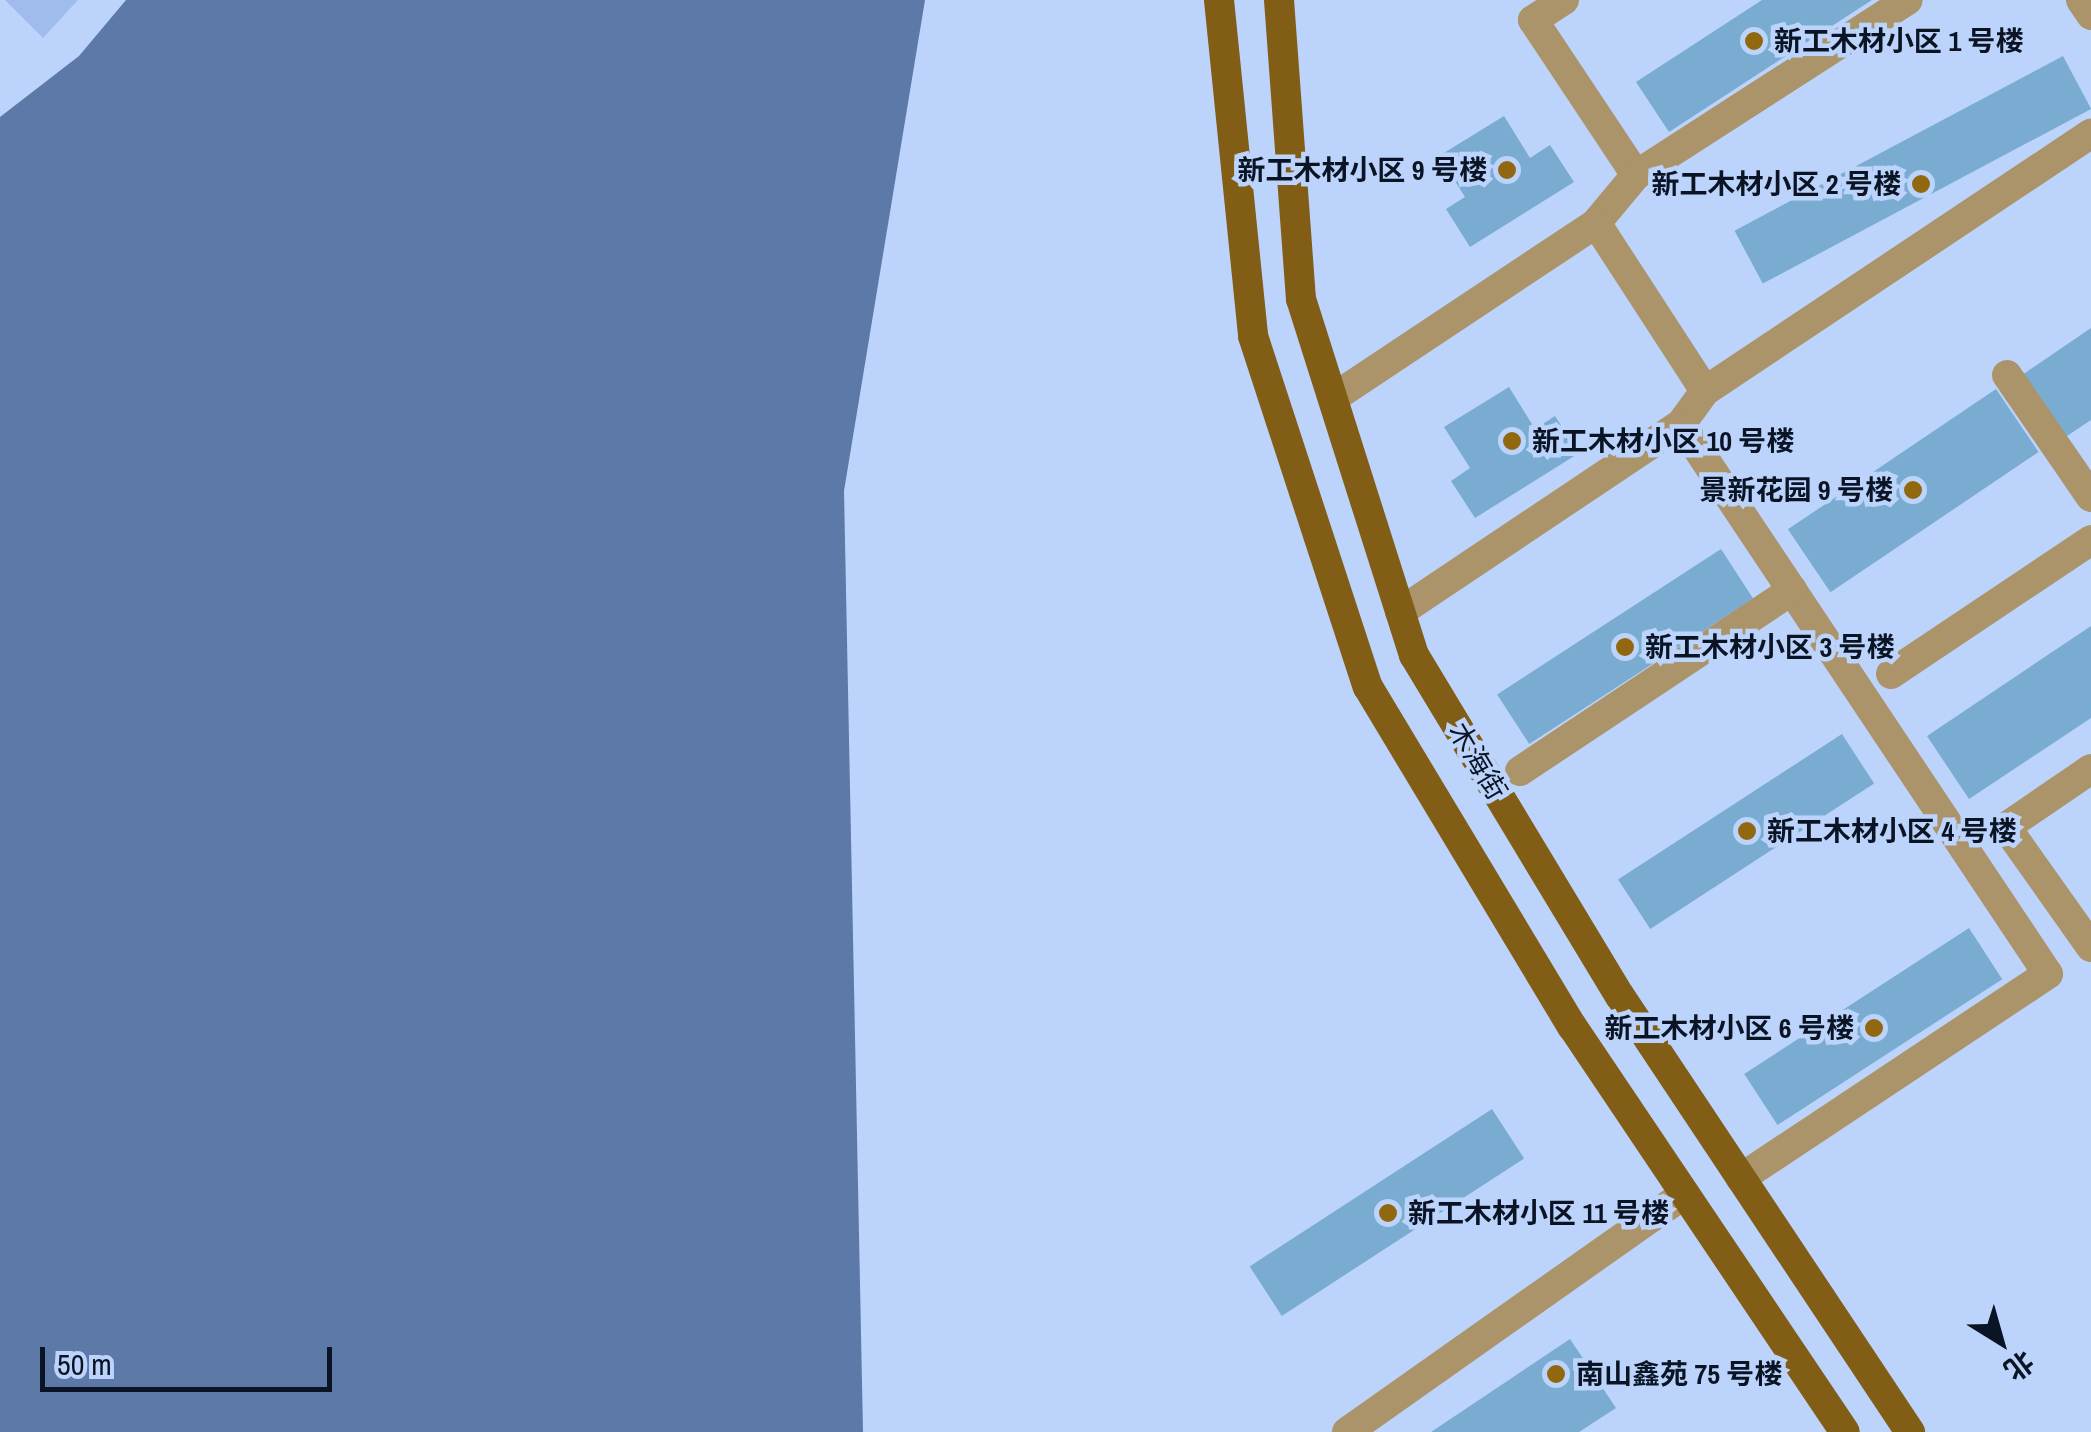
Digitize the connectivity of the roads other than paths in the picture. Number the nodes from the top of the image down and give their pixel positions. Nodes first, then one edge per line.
1 (1219, 0) edge
2 (1278, 0) edge
3 (1564, 0) edge
4 (1908, 0) edge
5 (2081, 0) edge
6 (2091, 16) edge
7 (2091, 134) edge
8 (1636, 175) junction
9 (1596, 223) junction
10 (2007, 375) dead end
11 (1705, 390) junction
12 (1333, 398) junction
13 (1682, 424) junction
14 (2091, 497) edge
15 (2091, 540) edge
16 (1792, 590) junction
17 (1400, 612) junction
18 (1891, 674) dead end
19 (2091, 769) edge
20 (1520, 772) dead end
21 (2091, 947) edge
22 (1741, 1178) junction
23 (1685, 1194) junction
24 (1348, 1432) edge
25 (1845, 1432) edge
26 (1910, 1432) edge

1 - 23 main road, 木海街
2 - 12 main road, 木海街
3 - 8 street
4 - 8 street
5 - 6 street
7 - 11 street
8 - 9 street
9 - 11 street
9 - 12 street
10 - 14 street
11 - 13 street
12 - 17 main road, 木海街
13 - 16 street
13 - 17 street
15 - 18 street
16 - 20 street
16 - 22 street
17 - 22 main road, 木海街
19 - 21 street
22 - 26 main road, 木海街
23 - 24 street
23 - 25 main road, 木海街

